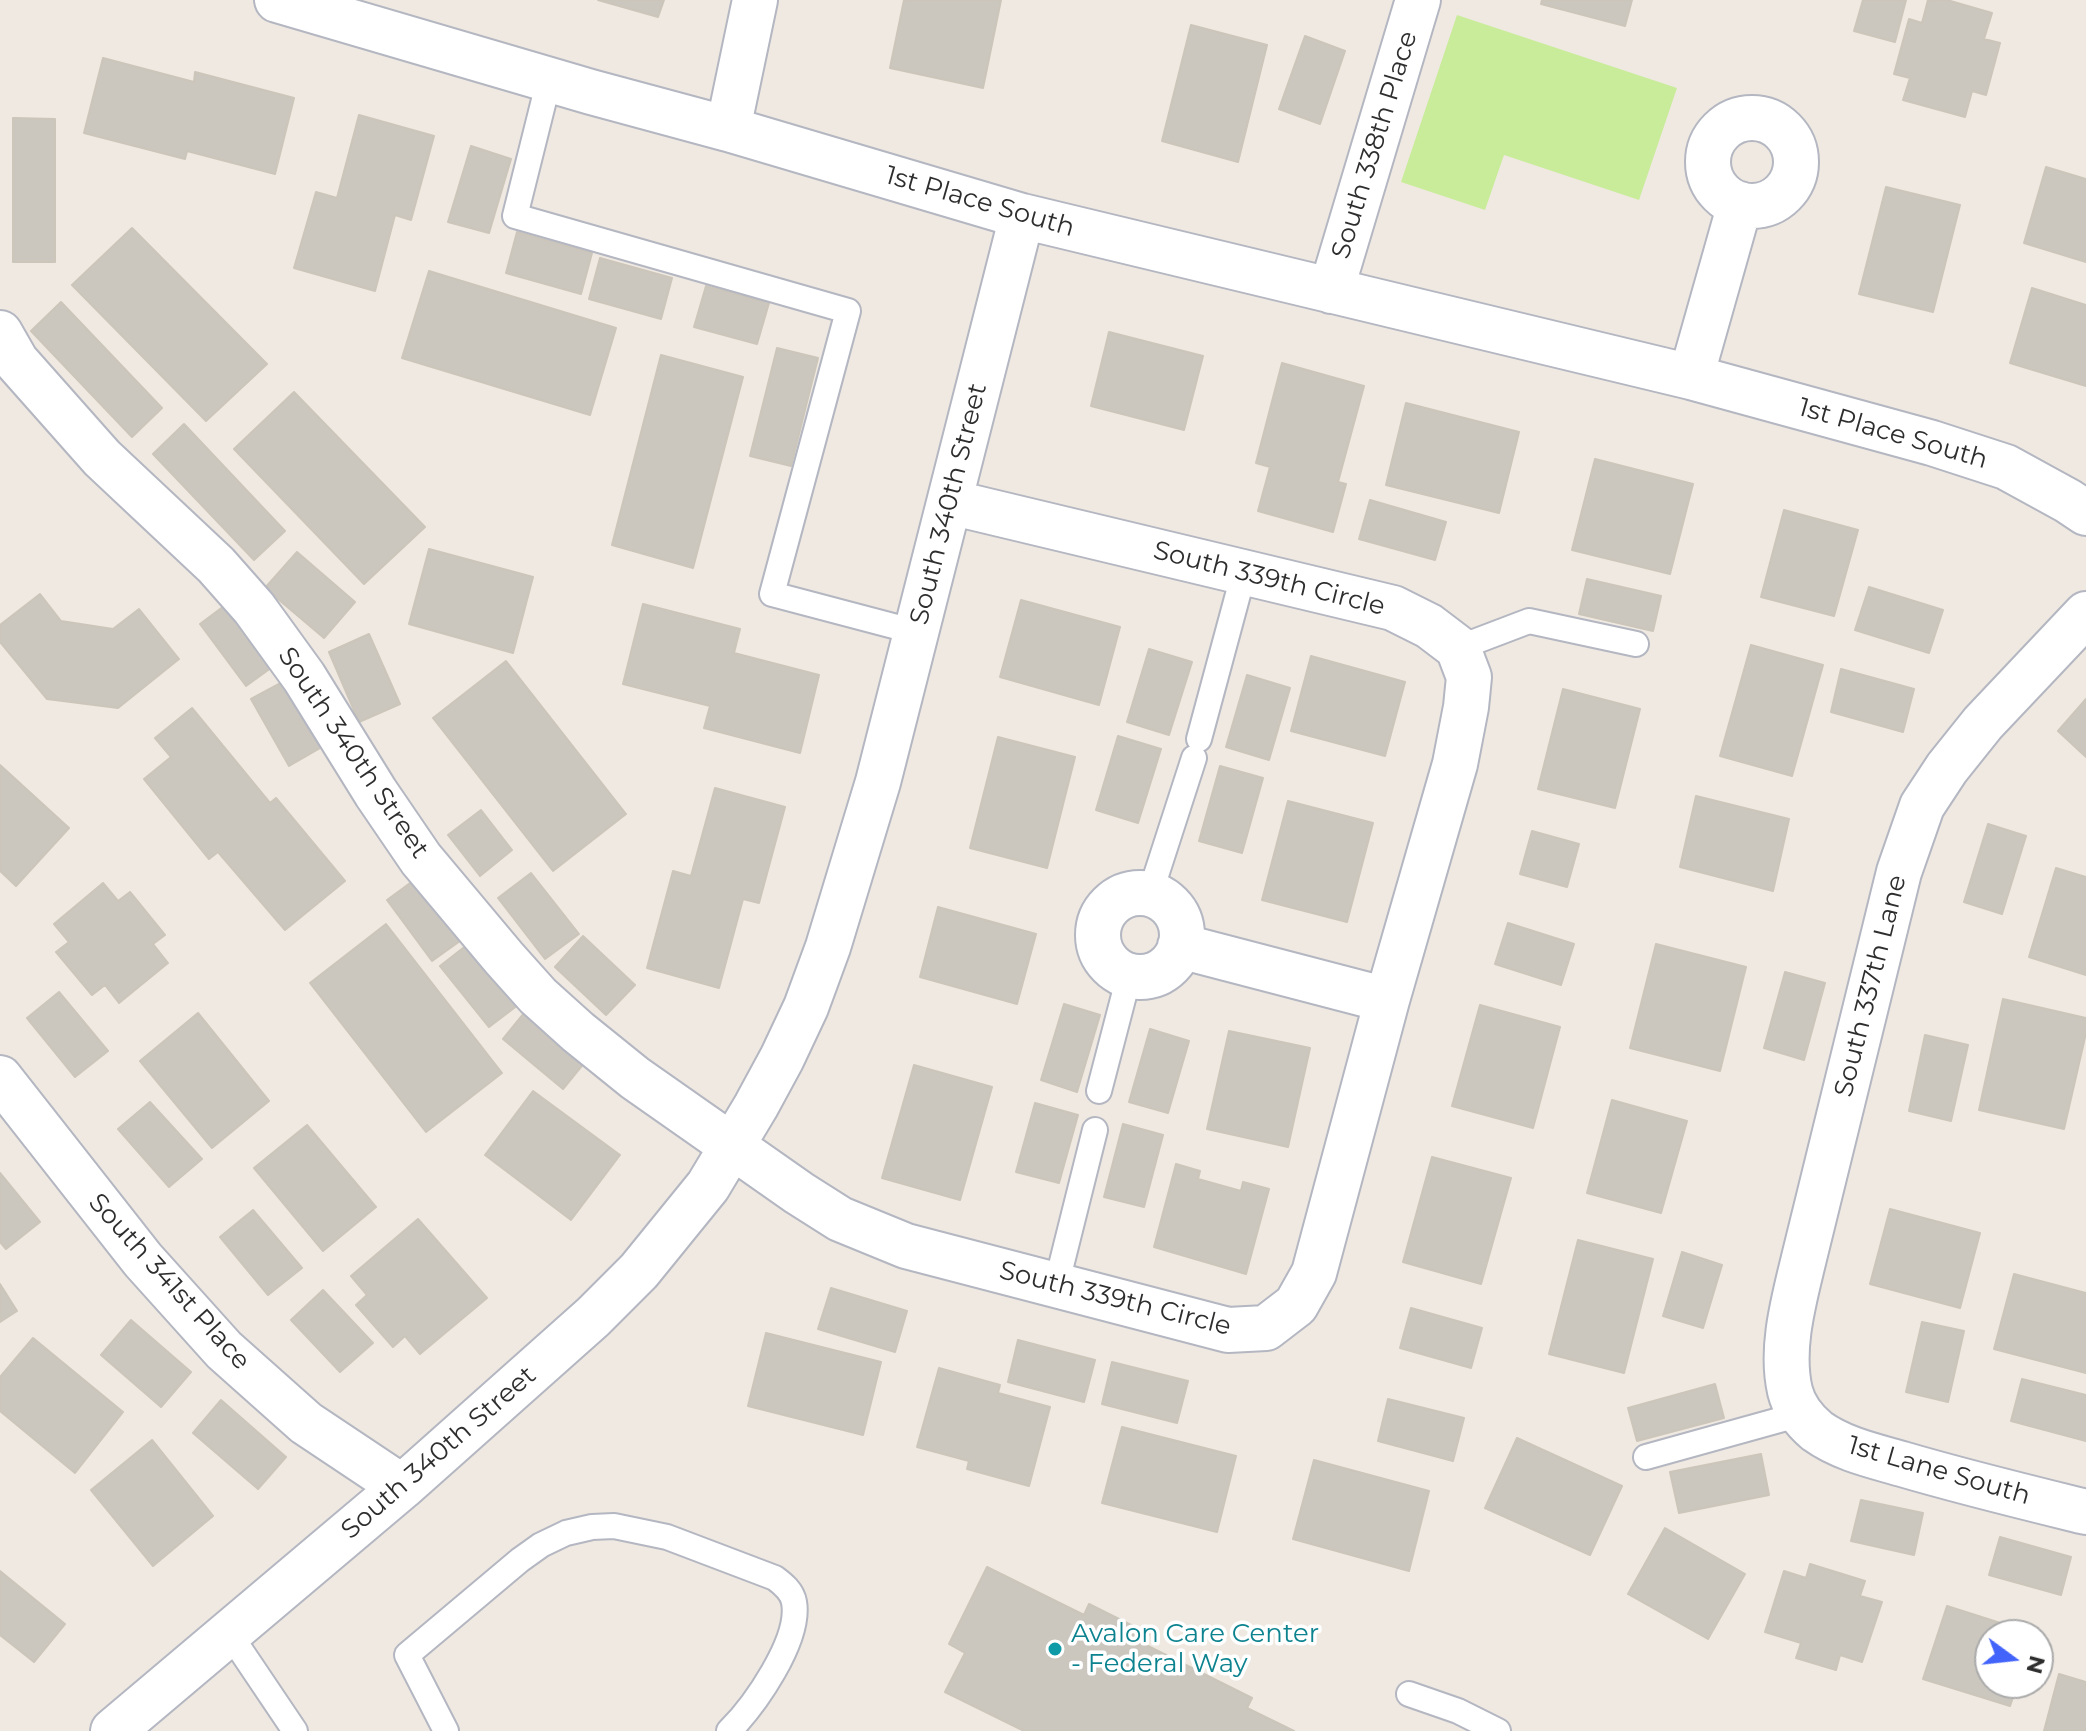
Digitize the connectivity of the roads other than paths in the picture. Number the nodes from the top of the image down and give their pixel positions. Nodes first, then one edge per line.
1 (755, 0) edge
2 (1418, 0) edge
3 (287, 1) edge
4 (549, 80) junction
5 (728, 129) junction
6 (1740, 204) dead end
7 (1022, 216) junction
8 (1331, 291) junction
9 (0, 333) edge
10 (1691, 377) junction
11 (950, 502) junction
12 (2086, 513) edge
13 (1244, 572) junction
14 (2086, 614) edge
15 (916, 632) junction
16 (1636, 644) dead end
17 (1458, 648) junction
18 (1150, 894) junction
19 (1180, 946) junction
20 (1129, 976) junction
21 (1387, 1000) junction
22 (0, 1078) edge
23 (1099, 1091) dead end
24 (1095, 1130) dead end
25 (732, 1145) junction
26 (1056, 1286) junction
27 (1801, 1414) junction
28 (1646, 1457) dead end
29 (402, 1487) junction
30 (2086, 1512) edge
31 (229, 1633) junction
32 (1409, 1694) dead end
33 (113, 1731) edge
34 (295, 1731) edge
35 (446, 1731) edge
36 (729, 1731) edge
37 (1498, 1731) edge

1 - 5 street
2 - 8 street, South 338th Place
3 - 4 street, 1st Place South
4 - 5 street, 1st Place South
4 - 15 lane
5 - 7 street, 1st Place South
6 - 10 street
7 - 8 street, 1st Place South
7 - 11 street, South 340th Street
8 - 10 street, 1st Place South
9 - 25 street, South 340th Street
10 - 12 street, 1st Place South
11 - 13 street, South 339th Circle
11 - 15 street, South 340th Street
13 - 17 street, South 339th Circle
13 - 18 lane
14 - 27 street, South 337th Lane
15 - 25 street, South 340th Street
16 - 17 lane
17 - 21 street, South 339th Circle
18 - 19 street
18 - 20 street
19 - 20 street
19 - 21 street
20 - 23 lane
21 - 26 street, South 339th Circle
22 - 29 street, South 341st Place
24 - 26 lane
25 - 26 street, South 339th Circle
25 - 29 street, South 340th Street
27 - 28 lane
27 - 30 street, 1st Lane South
29 - 31 street, South 340th Street
31 - 33 street, South 340th Street
31 - 34 lane
32 - 37 lane
35 - 36 lane

